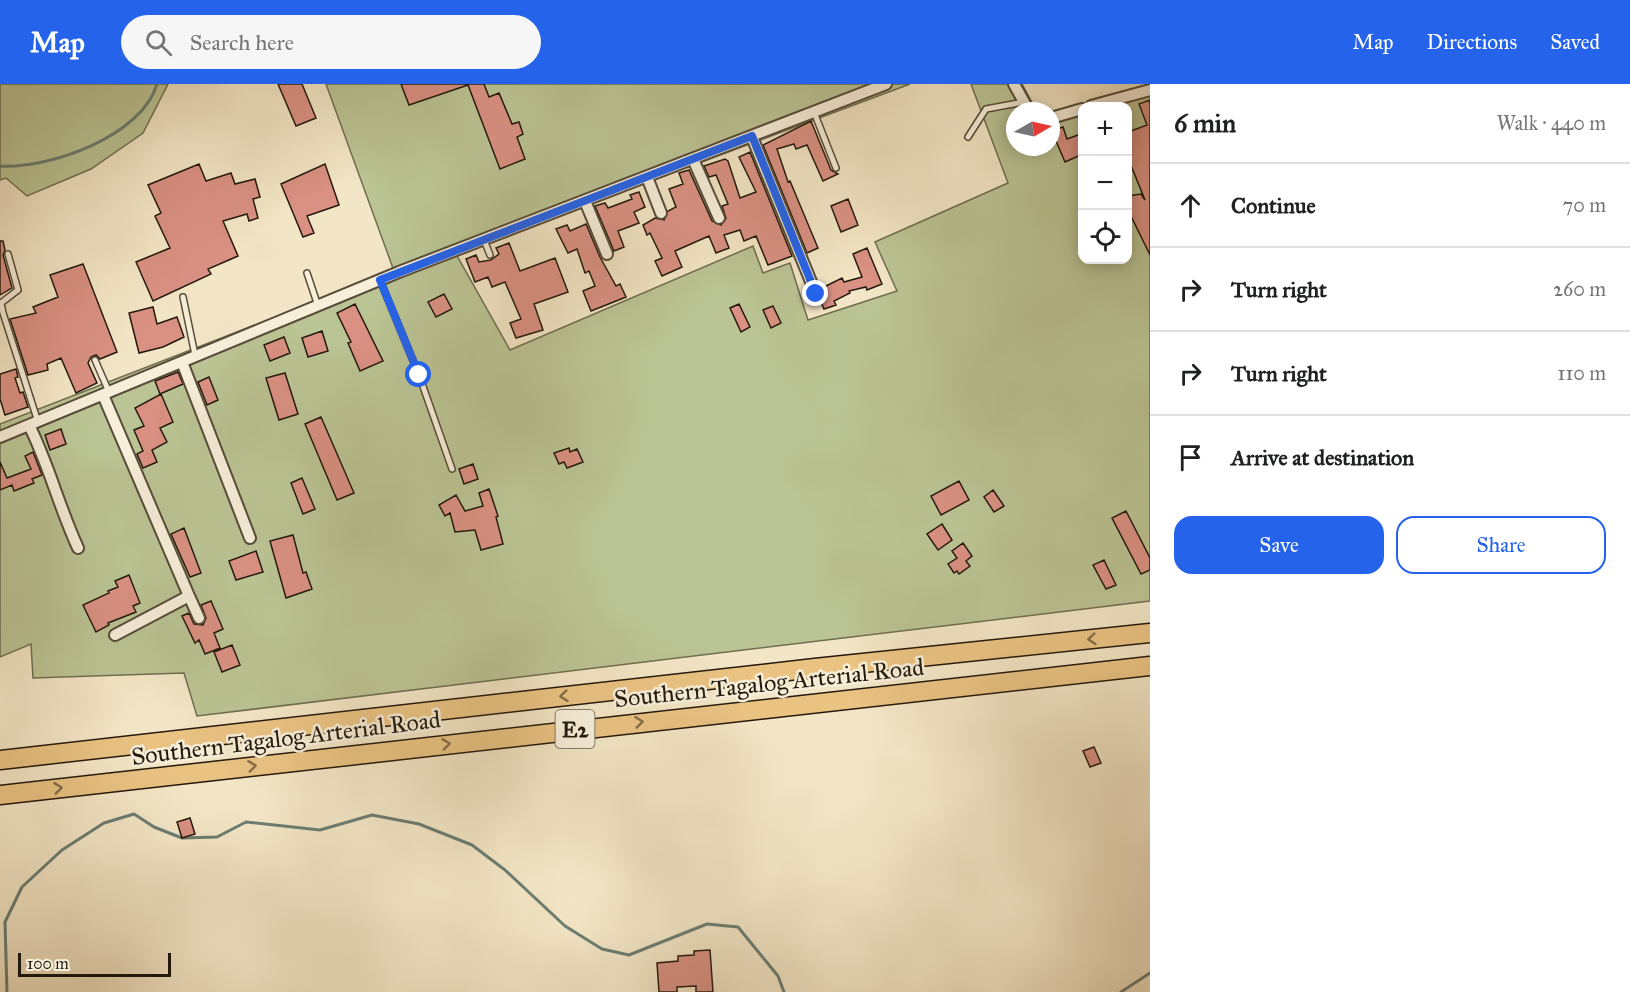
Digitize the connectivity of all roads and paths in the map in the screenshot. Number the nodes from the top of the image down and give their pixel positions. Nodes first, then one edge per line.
1 (886, 84) edge
2 (1014, 84) edge
3 (1150, 90) edge
4 (1025, 102) edge
5 (1106, 102) edge
6 (1006, 108) edge
7 (1078, 110) edge
8 (814, 112) junction
9 (1060, 115) edge
10 (752, 136) junction
11 (968, 136) dead end
12 (693, 159) junction
13 (836, 168) dead end
14 (647, 177) junction
15 (585, 201) junction
16 (661, 213) dead end
17 (719, 218) dead end
18 (484, 240) junction
19 (8, 254) dead end
20 (607, 254) dead end
21 (490, 255) dead end
22 (307, 273) dead end
23 (380, 280) junction
24 (816, 294) dead end
25 (183, 297) dead end
26 (318, 306) junction
27 (195, 355) junction
28 (95, 360) dead end
29 (182, 362) junction
30 (106, 394) junction
31 (33, 423) junction
32 (0, 437) edge
33 (452, 469) dead end
34 (250, 538) dead end
35 (78, 548) dead end
36 (189, 596) junction
37 (200, 618) dead end
38 (1150, 633) edge
39 (115, 635) dead end
40 (1150, 666) edge
41 (0, 760) edge
42 (0, 795) edge

1 - 8 street
2 - 4 street
3 - 5 street
6 - 11 lane
7 - 9 street
8 - 10 street
8 - 13 lane
10 - 12 street
10 - 24 street
12 - 14 street
12 - 17 street
14 - 15 street
14 - 16 street
15 - 18 street
15 - 20 street
18 - 21 lane
18 - 23 street
19 - 31 lane
22 - 26 lane
23 - 26 street
23 - 33 lane
25 - 27 lane
26 - 27 street
27 - 29 street
28 - 30 lane
29 - 30 street
29 - 34 street
30 - 31 street
30 - 36 street
31 - 32 street
31 - 35 street
36 - 37 street
36 - 39 street
38 -> 41 highway, Southern Tagalog Arterial Road / E2
42 -> 40 highway, Southern Tagalog Arterial Road / E2

